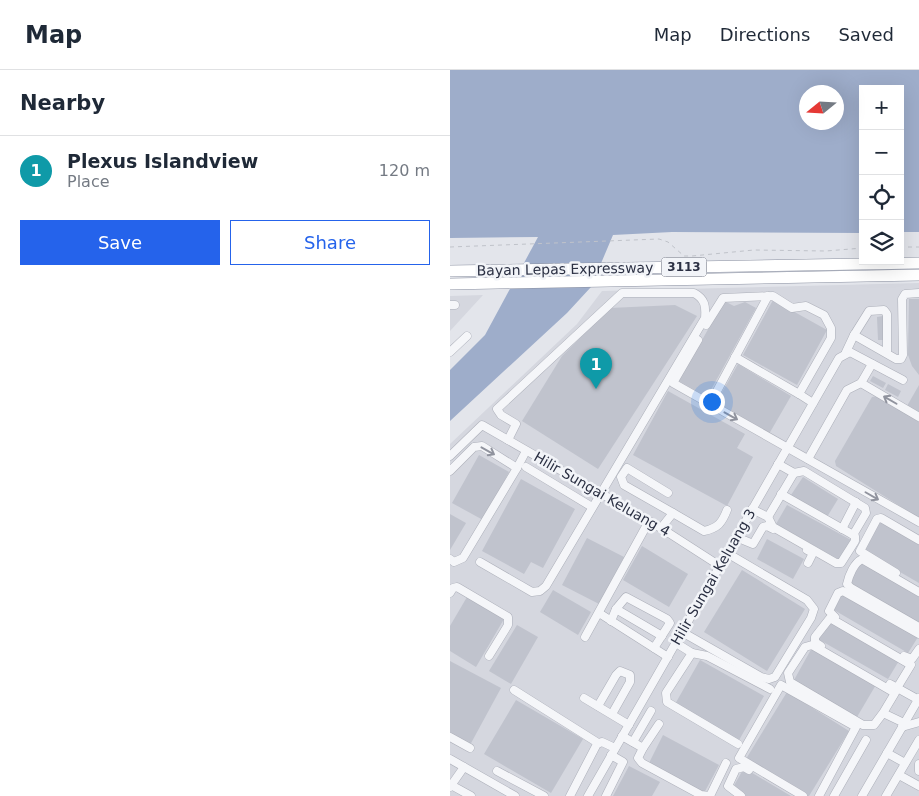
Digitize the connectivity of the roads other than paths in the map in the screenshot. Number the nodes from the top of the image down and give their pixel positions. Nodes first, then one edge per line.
1 (919, 256) edge
2 (904, 257) edge
3 (859, 258) edge
4 (919, 262) edge
5 (450, 265) edge
6 (919, 270) edge
7 (450, 271) edge
8 (919, 275) edge
9 (450, 279) edge
10 (450, 284) edge
11 (919, 293) edge
12 (768, 296) junction
13 (854, 335) junction
14 (467, 336) dead end
15 (450, 352) edge
16 (887, 353) junction
17 (842, 355) junction
18 (735, 357) junction
19 (872, 364) junction
20 (902, 380) dead end
21 (861, 383) junction
22 (799, 394) junction
23 (813, 403) junction
24 (710, 404) junction
25 (919, 416) edge
26 (508, 440) junction
27 (787, 448) junction
28 (526, 451) junction
29 (450, 456) edge
30 (808, 459) junction
31 (778, 464) junction
32 (526, 467) dead end
33 (517, 468) junction
34 (450, 470) edge
35 (794, 473) junction
36 (600, 493) junction
37 (668, 493) dead end
38 (781, 494) junction
39 (856, 502) junction
40 (592, 507) junction
41 (752, 509) junction
42 (727, 510) dead end
43 (673, 513) junction
44 (768, 518) junction
45 (649, 521) junction
46 (919, 522) edge
47 (661, 528) junction
48 (842, 528) junction
49 (853, 535) junction
50 (736, 537) junction
51 (919, 540) edge
52 (727, 553) junction
53 (450, 560) edge
54 (480, 562) dead end
55 (808, 564) dead end
56 (720, 566) junction
57 (919, 586) edge
58 (919, 592) edge
59 (450, 593) edge
60 (616, 609) junction
61 (598, 613) junction
62 (611, 621) junction
63 (919, 627) edge
64 (682, 632) junction
65 (919, 634) edge
66 (662, 636) junction
67 (585, 637) dead end
68 (676, 643) junction
69 (654, 648) junction
70 (919, 649) edge
71 (692, 653) junction
72 (489, 656) dead end
73 (668, 657) junction
74 (896, 688) junction
75 (770, 689) dead end
76 (514, 690) dead end
77 (584, 698) dead end
78 (919, 700) edge
79 (598, 706) junction
80 (916, 709) edge
81 (650, 711) dead end
82 (883, 713) junction
83 (612, 714) junction
84 (919, 722) edge
85 (659, 724) dead end
86 (629, 725) junction
87 (903, 725) junction
88 (450, 736) edge
89 (622, 736) junction
90 (866, 740) dead end
91 (919, 740) edge
92 (633, 742) junction
93 (598, 743) junction
94 (738, 744) dead end
95 (470, 748) dead end
96 (643, 748) junction
97 (613, 752) junction
98 (887, 753) junction
99 (450, 759) edge
100 (726, 763) dead end
101 (905, 763) junction
102 (919, 764) edge
103 (464, 767) junction
104 (497, 771) dead end
105 (919, 771) edge
106 (899, 774) junction
107 (513, 779) junction
108 (450, 786) edge
109 (919, 786) edge
110 (506, 791) junction
111 (471, 796) edge
112 (515, 796) edge
113 (544, 796) edge
114 (570, 796) edge
115 (588, 796) edge
116 (606, 796) edge
117 (710, 796) edge
118 (741, 796) edge
119 (794, 796) edge
120 (803, 796) edge
121 (818, 796) edge
122 (834, 796) edge
123 (862, 796) edge
124 (886, 796) edge

1 - 2 highway
3 - 5 highway, 3113
4 - 7 highway, Bayan Lepas Expressway / 3113
6 - 9 highway, Bayan Lepas Expressway / 3113
8 - 10 highway, 3113
11 - 16 street
12 - 18 street
12 - 22 street
12 - 24 street
13 - 16 street
13 - 16 street, Hilir Sungai Keluang 3
13 - 17 street, Hilir Sungai Keluang 3
14 - 15 street
17 - 19 street
17 - 23 street, Hilir Sungai Keluang 3
18 - 22 street
18 - 24 street
19 - 20 street
19 - 21 street
25 -> 21 street
21 - 30 street
22 - 23 street
23 - 27 street, Hilir Sungai Keluang 3
24 -> 27 street
26 - 28 street, Hilir Sungai Keluang 4
26 - 29 street, Hilir Sungai Keluang 4
26 - 36 street
27 - 30 street
27 - 31 street, Hilir Sungai Keluang 3
28 - 33 street
28 - 36 street, Hilir Sungai Keluang 4
30 -> 46 street
31 - 35 street
31 - 41 street, Hilir Sungai Keluang 3
32 - 40 street
34 -> 33 street
33 - 53 street
35 - 38 street
35 - 39 street
36 - 40 street
36 - 45 street, Hilir Sungai Keluang 4
37 - 43 street
38 - 44 street
38 - 48 street
39 - 48 street
39 - 49 street
40 - 54 street
41 - 44 street
41 - 50 street, Hilir Sungai Keluang 3
42 - 43 street
43 - 47 street
44 - 49 street
45 - 47 street, Hilir Sungai Keluang 4
45 - 61 street
47 - 56 street, Hilir Sungai Keluang 4
48 - 49 street
50 - 52 street, Hilir Sungai Keluang 3
50 - 55 street
51 - 57 street
52 - 56 street, Hilir Sungai Keluang 3
52 - 64 street
56 - 64 street, Hilir Sungai Keluang 3
58 - 63 street
59 - 72 street
60 - 62 street
60 - 66 street
60 - 66 street
61 - 62 street
61 - 67 street
62 - 69 street
64 - 68 street, Hilir Sungai Keluang 3
65 - 70 street
66 - 69 street
68 - 71 street
68 - 73 street, Hilir Sungai Keluang 3
69 - 73 street
71 - 75 street
71 - 94 street
73 - 86 street, Hilir Sungai Keluang 3
74 - 74 street
74 - 78 street
76 - 93 street
77 - 79 street
78 - 80 street
79 - 83 street
79 - 83 street
80 - 87 street
81 - 92 street
82 - 82 street
82 - 87 street
83 - 86 street
84 - 87 street
85 - 96 street
86 - 89 street, Hilir Sungai Keluang 3
87 - 98 street
88 - 95 street
89 - 92 street
89 - 97 street, Hilir Sungai Keluang 3
90 - 122 street
91 - 101 street
92 - 96 street
93 - 97 street
93 - 114 street
96 - 117 street
97 - 115 street, Hilir Sungai Keluang 3
97 - 116 street
98 - 101 street
98 - 123 street
99 - 103 street
100 - 117 street
101 - 106 street
102 - 105 street
103 - 108 street
103 - 110 street
104 - 107 street
106 - 109 street
106 - 124 street
107 - 110 street
107 - 113 street
108 - 111 street
110 - 112 street
118 - 119 street
120 - 121 street

